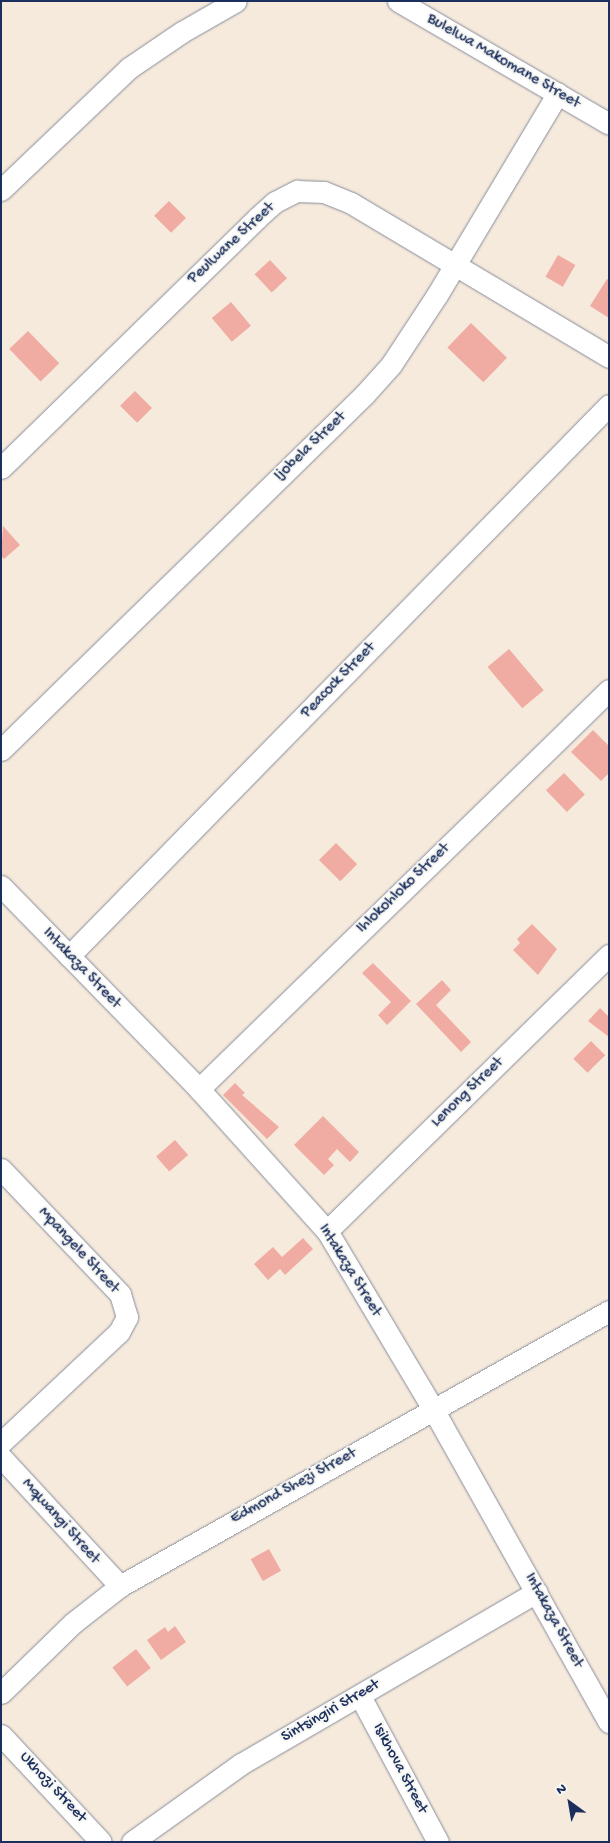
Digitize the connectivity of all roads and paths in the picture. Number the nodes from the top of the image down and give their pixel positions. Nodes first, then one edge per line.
1 (236, 1) edge
2 (398, 1) edge
3 (558, 92) junction
4 (609, 124) edge
5 (1, 190) edge
6 (454, 267) junction
7 (609, 357) edge
8 (609, 405) edge
9 (1, 468) edge
10 (609, 690) edge
11 (1, 750) edge
12 (1, 886) edge
13 (609, 955) edge
14 (69, 956) junction
15 (199, 1089) junction
16 (1, 1170) edge
17 (327, 1231) junction
18 (608, 1314) edge
19 (433, 1409) junction
20 (1, 1443) edge
21 (1, 1457) edge
22 (120, 1586) junction
23 (537, 1592) junction
24 (1, 1693) edge
25 (360, 1696) junction
26 (609, 1722) edge
27 (1, 1735) edge
28 (101, 1842) edge
29 (132, 1842) edge
30 (438, 1842) edge

1 - 5 street
2 - 3 street, Bulelwa Makomane Street
3 - 4 street, Bulelwa Makomane Street
3 - 6 street, Ijobela Street
6 - 7 street, Peulwane Street
6 - 9 street, Peulwane Street
6 - 11 street, Ijobela Street
8 - 14 street, Peacock Street
10 - 15 street, Ihlokohloko Street
12 - 14 street, Intakaza Street
13 - 17 street, Lenong Street
14 - 15 street, Intakaza Street
15 - 17 street, Intakaza Street
16 - 20 street, Mpangele Street
17 - 19 street, Intakaza Street
18 - 19 street, Edmond Shezi Street
19 - 22 street, Edmond Shezi Street
19 - 23 street, Intakaza Street
21 - 22 street, Mqwangi Street
22 - 24 street, Edmond Shezi Street
23 - 25 street, Sintsingiri Street
23 - 26 street, Intakaza Street
25 - 29 street, Sintsingiri Street
25 - 30 street, Isikhova Street
27 - 28 street, Ukhozi Street

